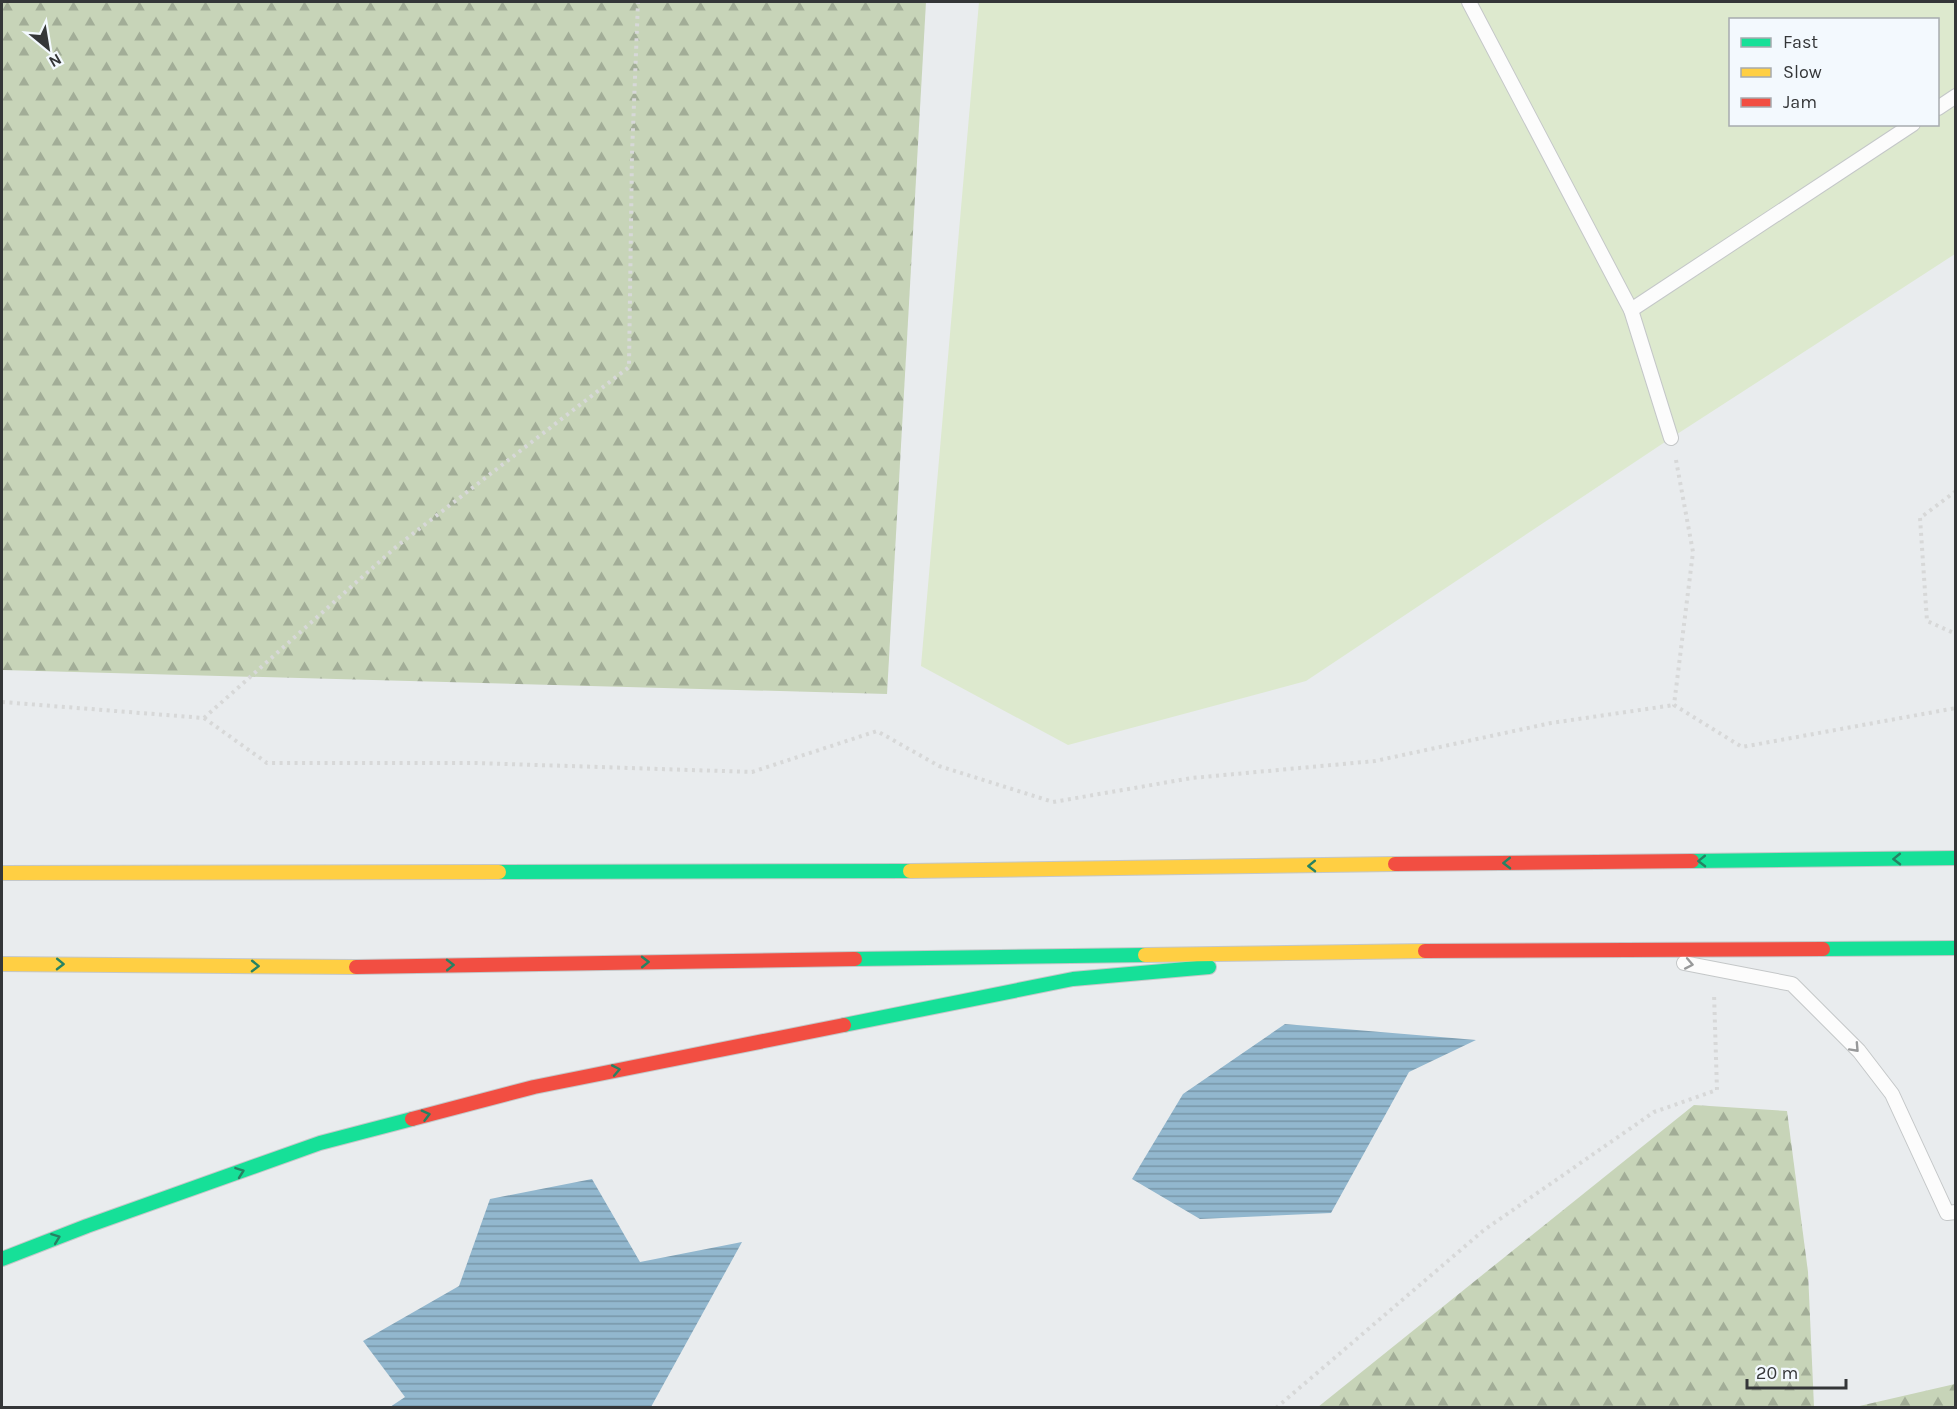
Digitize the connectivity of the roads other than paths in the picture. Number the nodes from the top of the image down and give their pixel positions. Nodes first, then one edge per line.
1 (1470, 2) edge
2 (1956, 96) edge
3 (1939, 107) edge
4 (1910, 126) edge
5 (1631, 310) junction
6 (1671, 438) road end
7 (1956, 858) edge
8 (2, 873) edge
9 (1956, 948) edge
10 (1611, 949) junction
11 (1324, 952) junction
12 (2, 964) edge
13 (1956, 1212) edge
14 (2, 1258) edge

1 - 5 lane
2 - 3 lane
4 - 5 lane
5 - 6 lane
7 -> 8 main road
9 - 10 main road
10 - 11 main road
10 -> 13 lane
12 -> 11 main road
14 -> 11 main road

